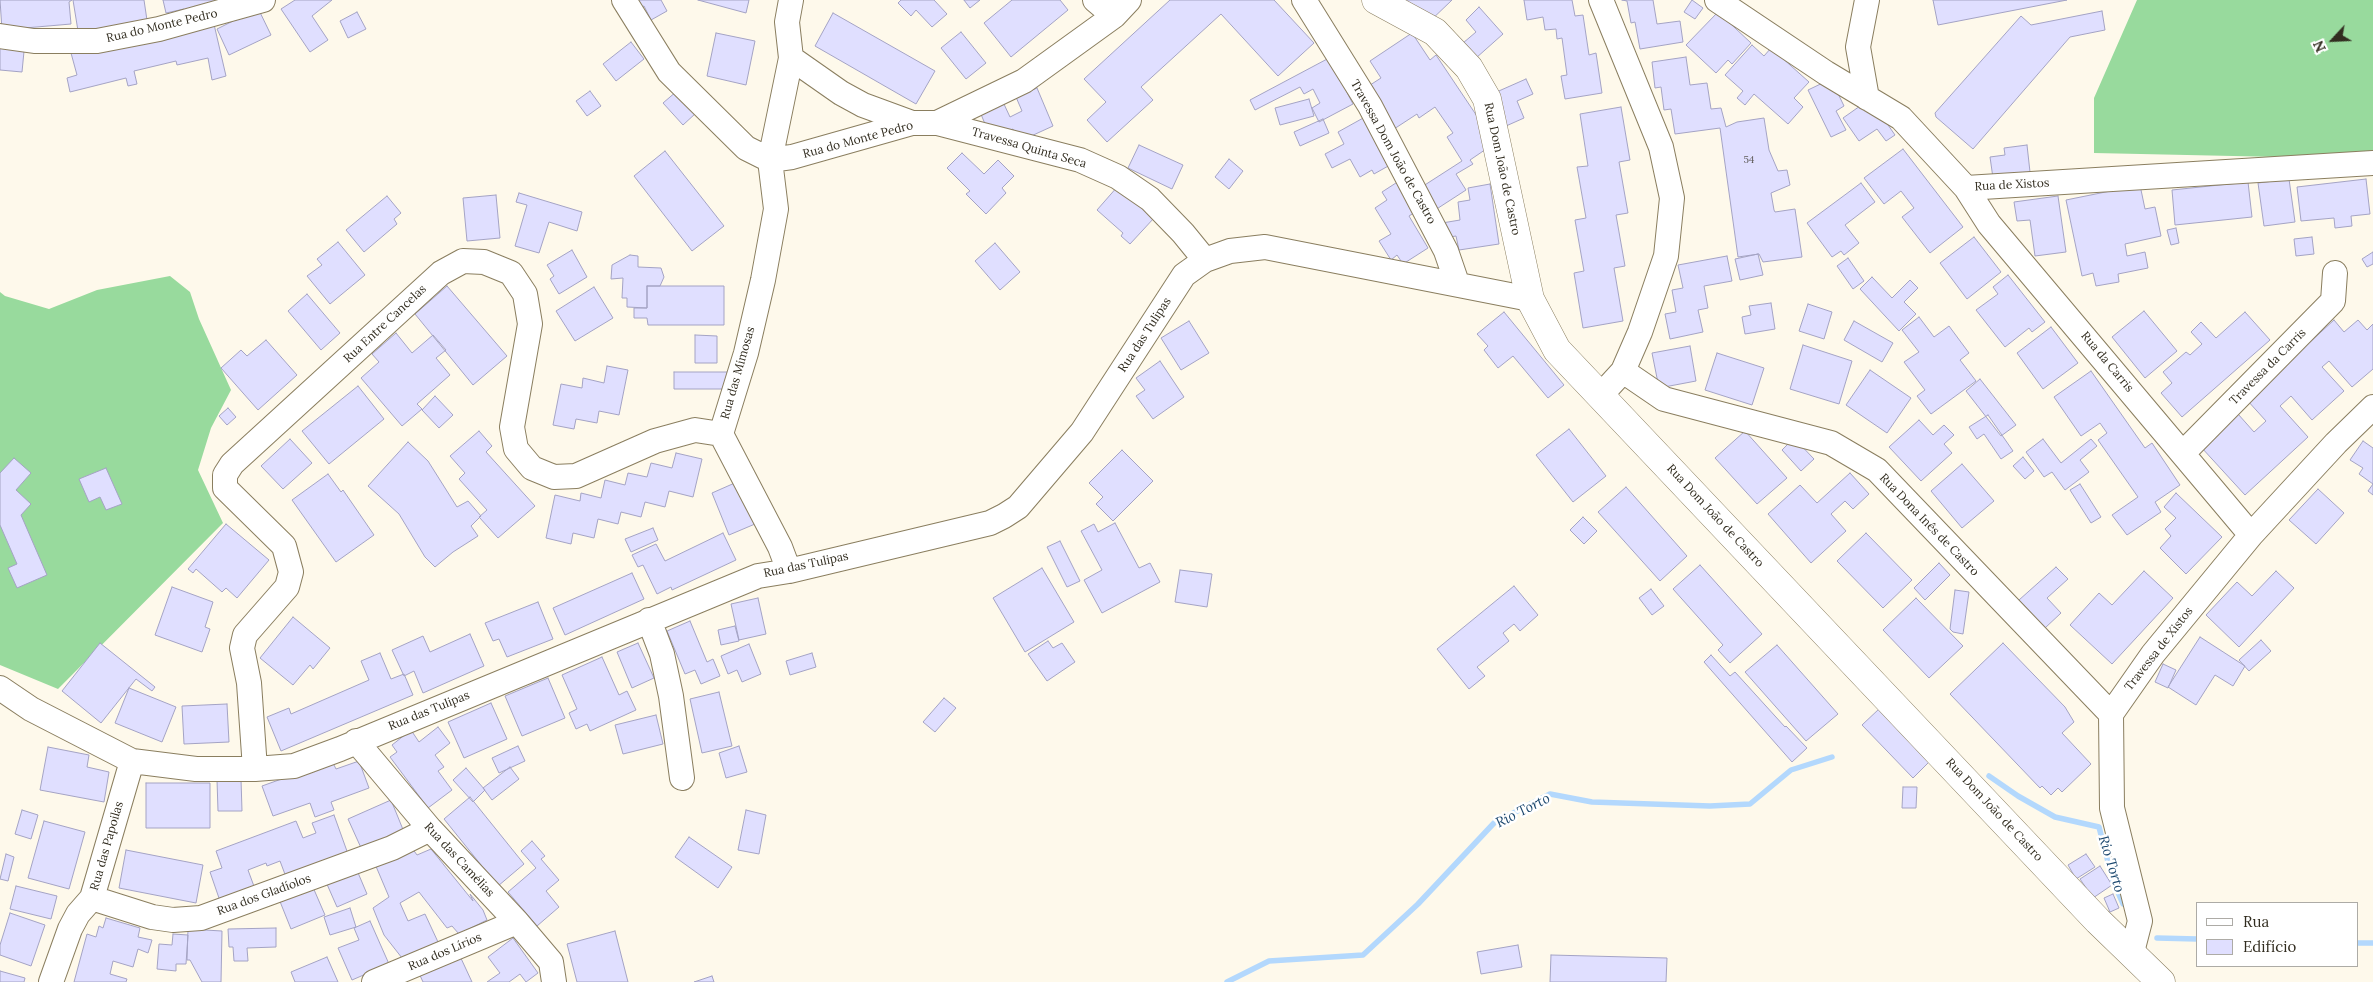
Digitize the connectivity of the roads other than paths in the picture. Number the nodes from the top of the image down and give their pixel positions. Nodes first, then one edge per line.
1 (263, 0) edge
2 (624, 0) edge
3 (791, 0) edge
4 (1095, 0) edge
5 (1304, 0) edge
6 (1376, 0) edge
7 (1601, 0) edge
8 (1717, 0) edge
9 (1121, 8) edge
10 (1865, 8) edge
11 (0, 36) edge
12 (792, 58) junction
13 (1867, 98) junction
14 (912, 123) junction
15 (937, 123) junction
16 (770, 160) junction
17 (2373, 163) edge
18 (1966, 188) junction
19 (1205, 260) junction
20 (2335, 273) dead end
21 (1457, 283) junction
22 (1530, 299) junction
23 (1622, 371) junction
24 (1601, 395) junction
25 (2369, 418) edge
26 (721, 434) junction
27 (2184, 452) junction
28 (2251, 535) junction
29 (789, 571) junction
30 (649, 620) junction
31 (0, 688) edge
32 (2111, 714) junction
33 (356, 741) junction
34 (132, 761) junction
35 (255, 769) junction
36 (682, 778) dead end
37 (430, 829) junction
38 (92, 898) junction
39 (516, 922) junction
40 (2132, 952) junction
41 (51, 982) edge
42 (374, 982) edge
43 (554, 982) edge
44 (2161, 982) edge

1 - 11 street, Rua do Monte Pedro
2 - 16 street
3 - 12 street
4 - 9 street
5 - 21 street, Travessa Dom João de Castro
6 - 22 main road, Rua Dom João de Castro
7 - 23 street
8 - 13 street, Rua de Xistos
9 - 15 street, Rua do Monte Pedro
10 - 13 street
12 - 14 street
12 - 16 street, Rua das Mimosas
13 - 18 street, Rua de Xistos
14 - 15 street, Rua do Monte Pedro
14 - 16 street, Rua do Monte Pedro
15 - 19 street, Travessa Quinta Seca
16 - 26 street, Rua das Mimosas
17 - 18 street, Rua de Xistos
18 - 27 street, Rua da Carris
19 - 21 street, Rua das Tulipas
19 - 29 street, Rua das Tulipas
20 - 27 street, Travessa da Carris
21 - 22 street, Rua das Tulipas
22 - 24 main road, Rua Dom João de Castro
23 - 24 street
23 - 32 street, Rua Dona Inês de Castro
24 - 40 main road, Rua Dom João de Castro
25 - 28 street, Travessa de Xistos
26 - 29 street, Rua das Mimosas
26 - 35 street, Rua Entre Cancelas
27 - 28 street, Rua da Carris
28 - 32 street, Travessa de Xistos
29 - 30 street, Rua das Tulipas
30 - 33 street, Rua das Tulipas
30 - 36 street
31 - 34 street, Rua das Tulipas
32 - 40 street
33 - 35 street, Rua das Tulipas
33 - 37 street, Rua das Camélias
34 - 35 street, Rua das Tulipas
34 - 38 street, Rua das Papoilas
37 - 38 street, Rua dos Gladíolos
37 - 39 street, Rua das Camélias
38 - 41 street, Rua das Papoilas
39 - 42 street, Rua dos Lírios
39 - 43 street, Rua das Camélias
40 - 44 main road, Rua Dom João de Castro

